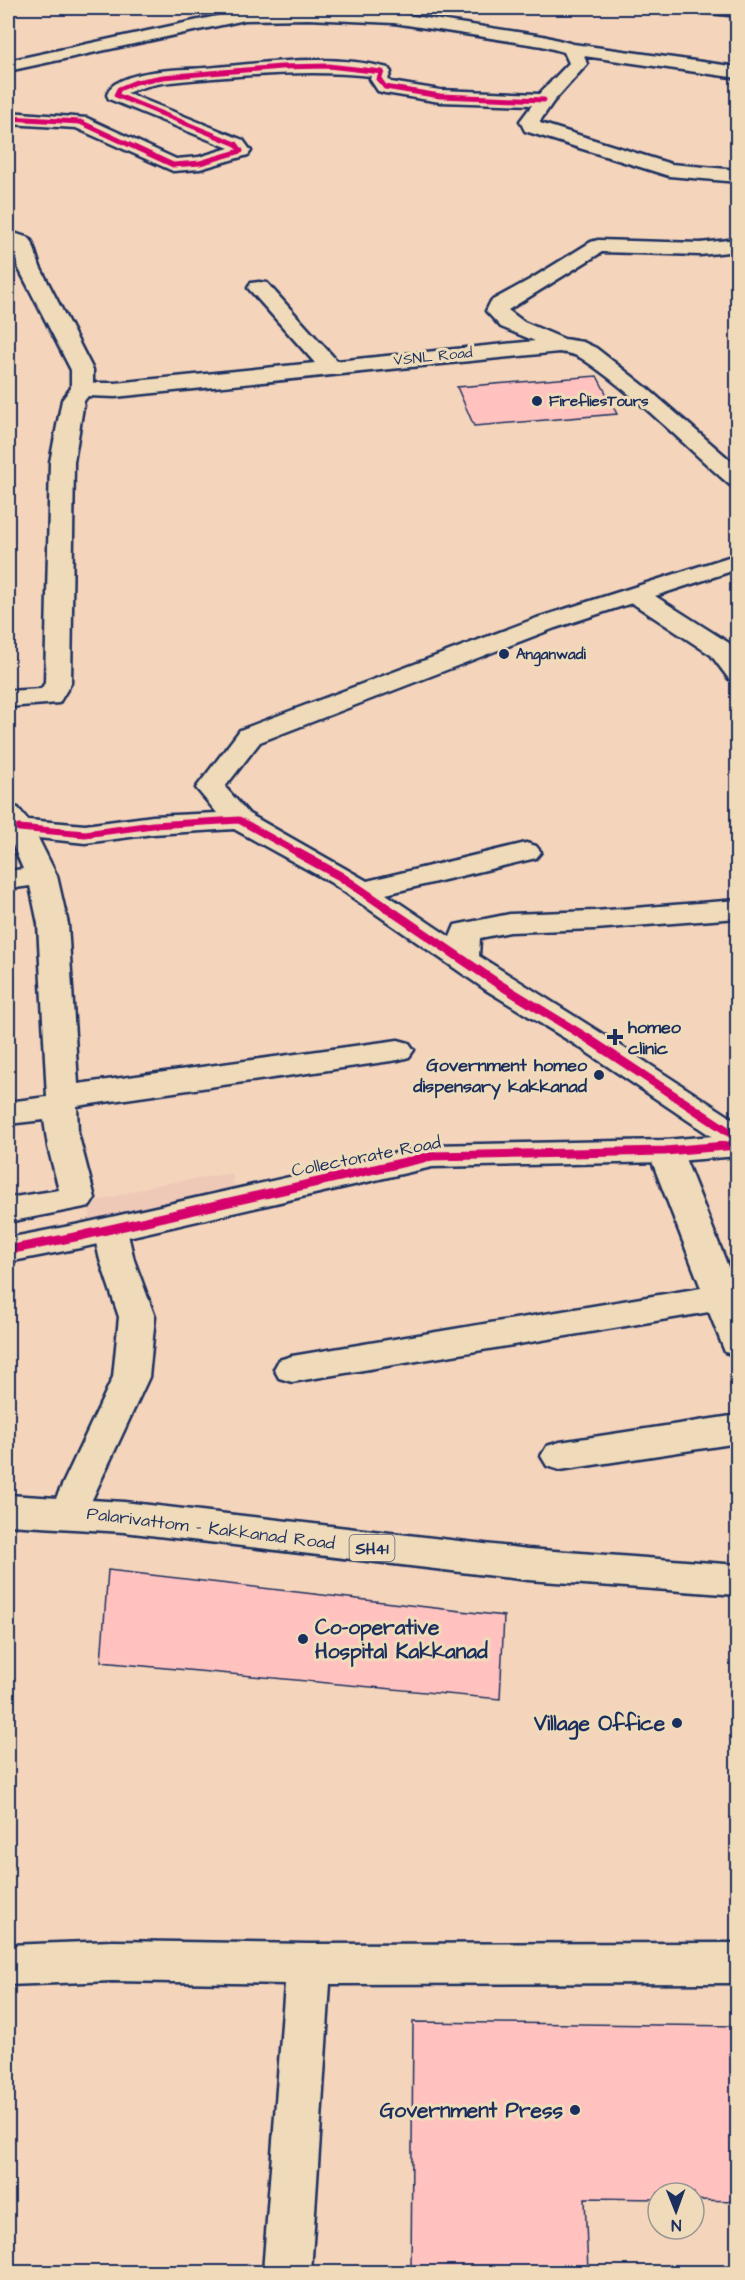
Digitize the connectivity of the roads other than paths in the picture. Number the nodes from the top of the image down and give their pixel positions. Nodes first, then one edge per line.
1 (707, 8) edge
2 (738, 11) edge
3 (421, 15) edge
4 (572, 49) junction
5 (8, 66) edge
6 (738, 73) edge
7 (544, 100) junction
8 (8, 118) edge
9 (738, 176) edge
10 (8, 237) edge
11 (738, 245) edge
12 (259, 288) dead end
13 (559, 345) junction
14 (330, 366) junction
15 (82, 389) junction
16 (738, 480) edge
17 (738, 561) edge
18 (635, 594) junction
19 (738, 673) edge
20 (8, 699) edge
21 (239, 820) junction
22 (13, 821) edge
23 (526, 852) dead end
24 (42, 876) junction
25 (8, 880) edge
26 (362, 891) junction
27 (738, 909) edge
28 (463, 960) junction
29 (398, 1050) dead end
30 (61, 1102) junction
31 (8, 1113) edge
32 (738, 1138) edge
33 (738, 1145) edge
34 (665, 1150) junction
35 (8, 1210) edge
36 (110, 1230) junction
37 (8, 1250) edge
38 (722, 1297) junction
39 (738, 1343) edge
40 (292, 1369) dead end
41 (738, 1429) edge
42 (560, 1456) dead end
43 (8, 1510) edge
44 (69, 1511) junction
45 (738, 1580) edge
46 (738, 1962) edge
47 (309, 1964) junction
48 (8, 1965) edge
49 (287, 2272) edge

1 - 2 street
3 - 4 street
3 - 5 street
4 - 6 street
4 - 7 street
7 - 8 street
7 - 9 street
10 - 15 street
11 - 13 street
12 - 14 street
13 - 14 street, VSNL Road
13 - 16 street, VSNL Road
14 - 15 street, VSNL Road
15 - 20 street
17 - 18 street
18 - 19 street
18 - 21 street
21 - 22 street
21 - 26 street
22 - 24 street
23 - 26 street
24 - 25 street
24 - 30 street
26 - 28 street
27 - 28 street
28 - 32 street
29 - 30 street
30 - 31 street
30 - 35 street
33 - 34 street, Collectorate Road
34 - 36 street, Collectorate Road
34 - 38 street
36 - 37 street, Collectorate Road
36 - 44 street
38 - 39 street
38 - 40 street
41 - 42 street
43 - 44 street, Palarivattom - Kakkanad Road / SH41
44 - 45 street, Palarivattom - Kakkanad Road / SH41
46 - 47 street
47 - 48 street
47 - 49 street

